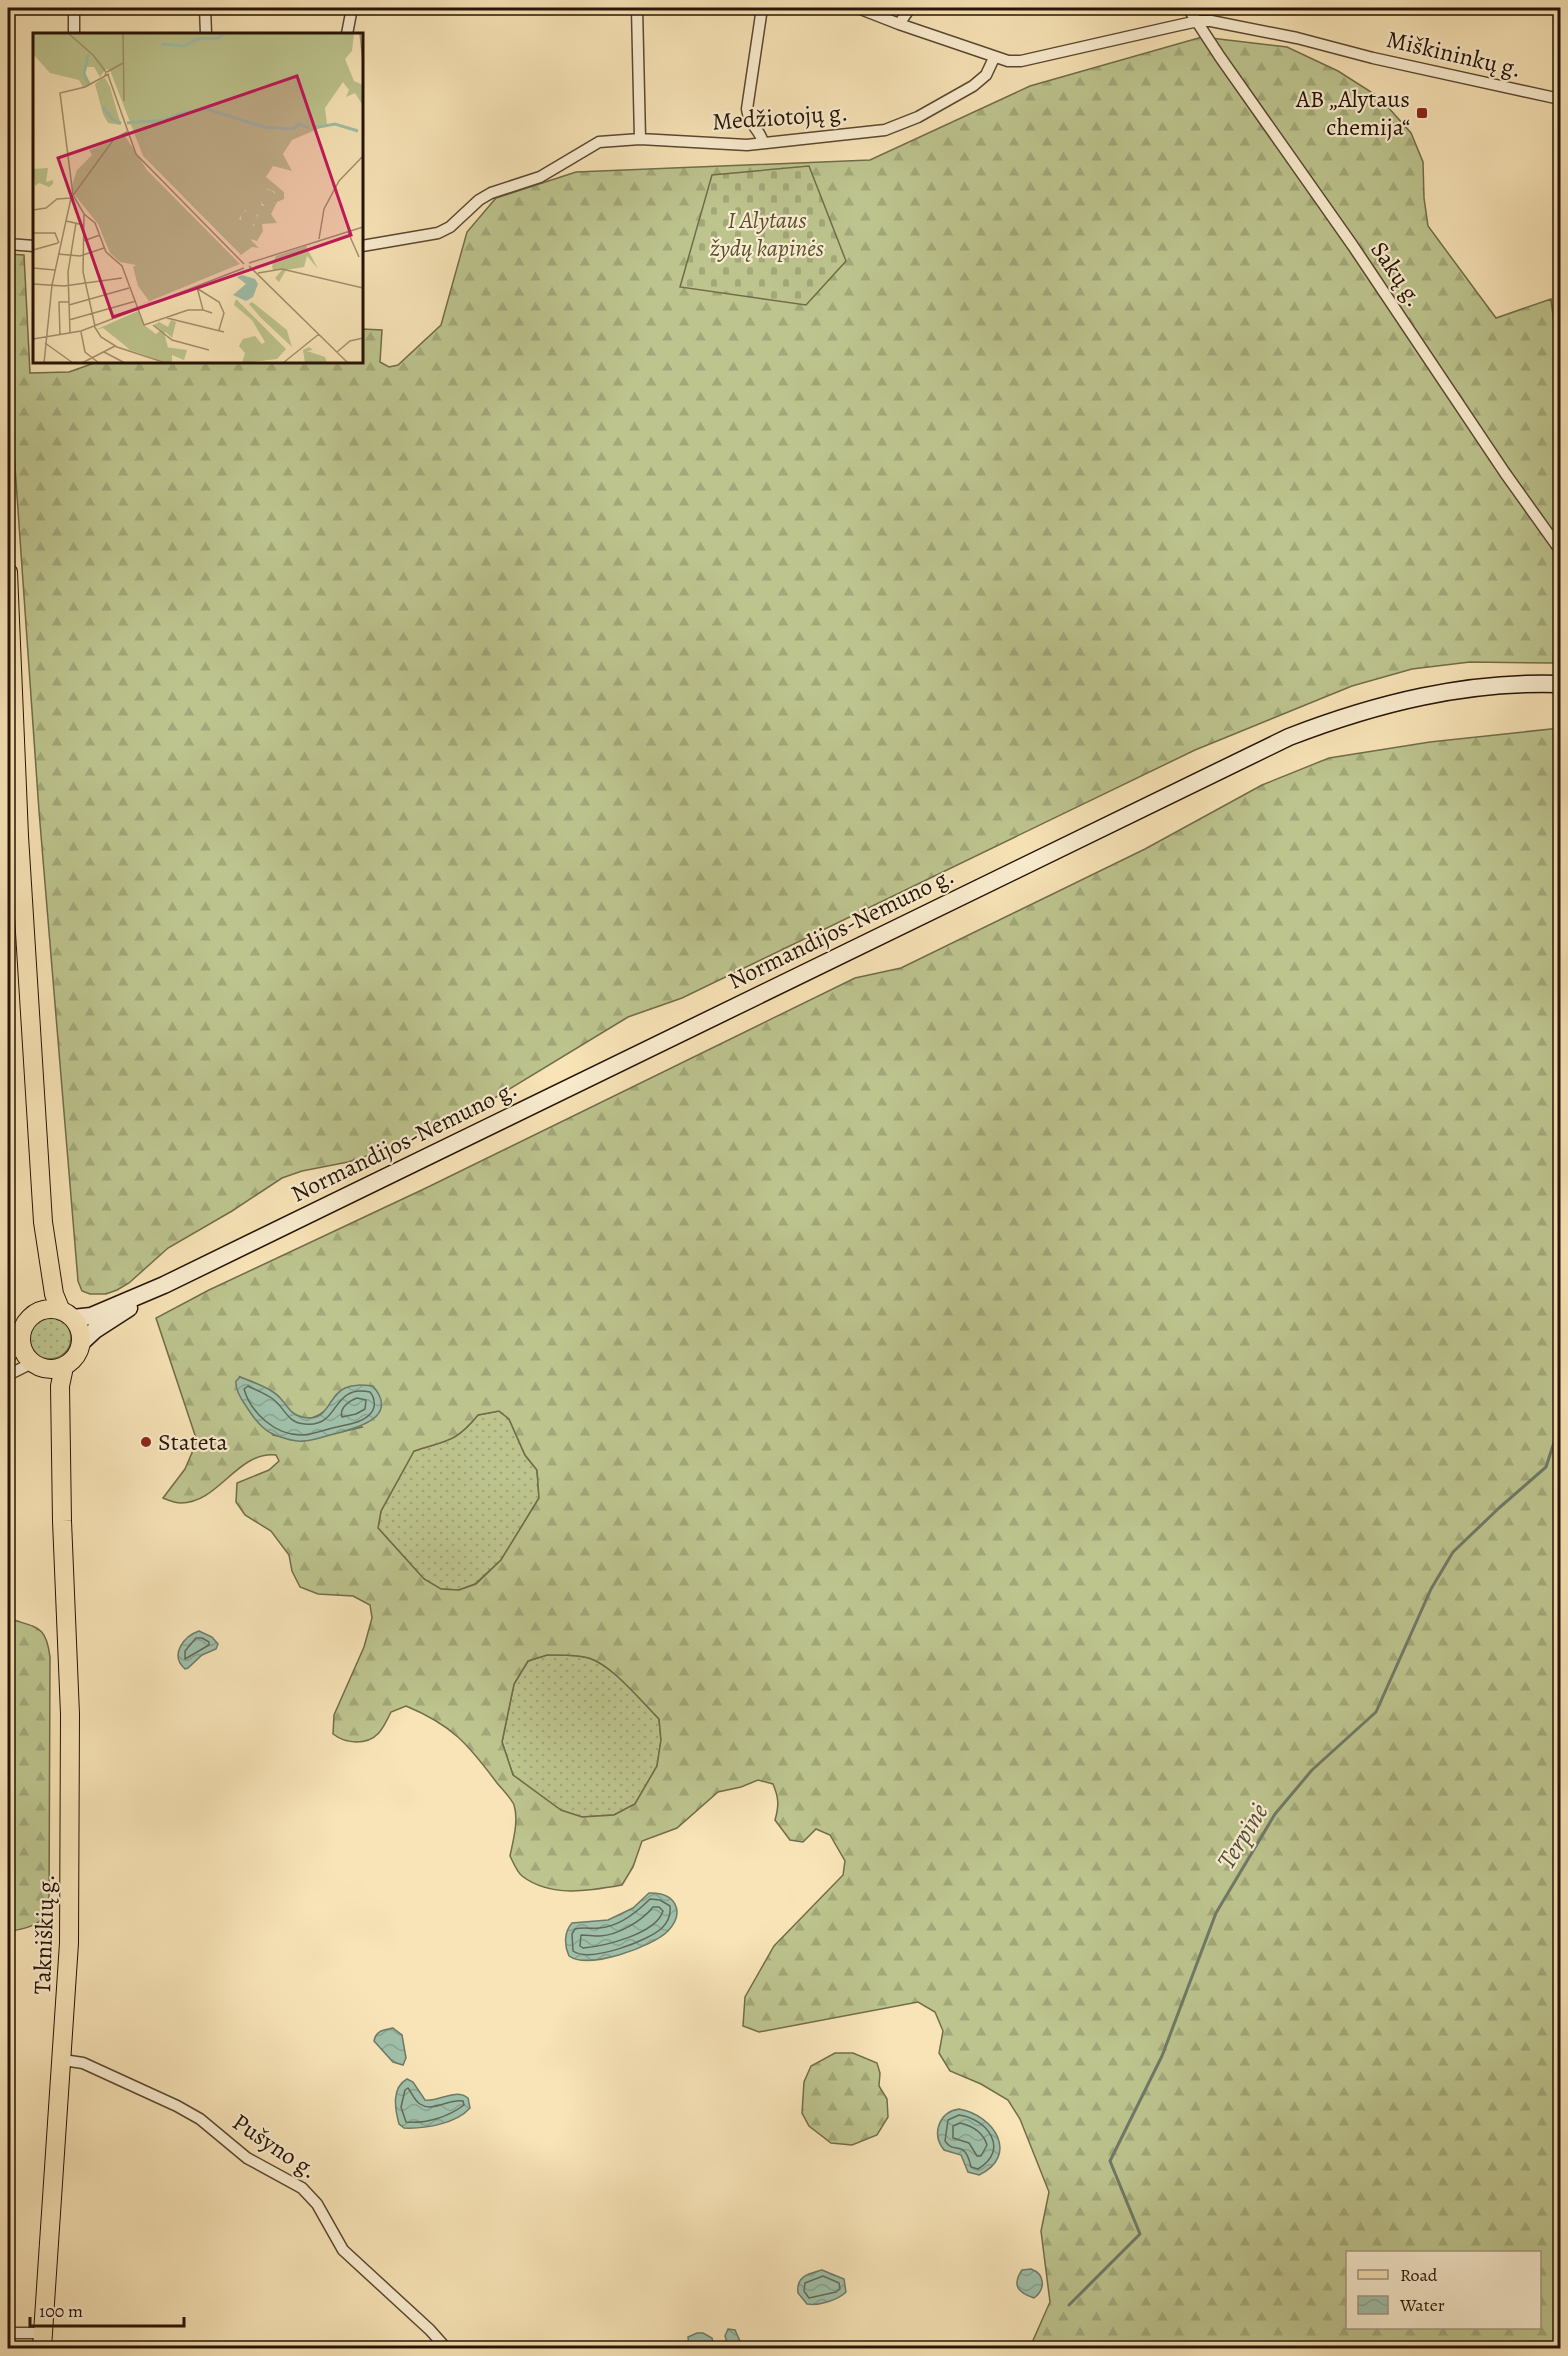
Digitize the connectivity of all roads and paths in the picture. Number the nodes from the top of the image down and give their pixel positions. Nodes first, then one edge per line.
1 (74, 8) edge
2 (206, 8) edge
3 (352, 8) edge
4 (638, 8) edge
5 (762, 8) edge
6 (858, 8) edge
7 (910, 8) edge
8 (1188, 8) edge
9 (1198, 21) junction
10 (899, 24) junction
11 (74, 33) edge
12 (206, 33) edge
13 (347, 33) edge
14 (994, 58) junction
15 (1560, 99) edge
16 (640, 139) junction
17 (763, 143) junction
18 (8, 244) edge
19 (33, 246) edge
20 (363, 246) edge
21 (1560, 550) edge
22 (8, 572) edge
23 (1560, 684) edge
24 (13, 837) edge
25 (43, 1222) junction
26 (164, 1285) junction
27 (38, 1312) junction
28 (67, 1314) junction
29 (21, 1335) junction
30 (81, 1343) junction
31 (8, 1360) edge
32 (36, 1365) junction
33 (64, 1367) junction
34 (8, 1375) edge
35 (62, 1521) junction
36 (63, 2060) junction
37 (8, 2333) edge
38 (43, 2341) edge
39 (446, 2349) edge

1 - 11 street
2 - 12 street
3 - 13 street
4 - 16 street
5 - 17 street
6 - 10 street
7 - 10 street
8 - 9 street, Sakų g.
9 - 14 street
9 - 15 street, Miškininkų g.
9 - 21 street, Sakų g.
10 - 14 street
14 - 17 street, Medžiotojų g.
16 - 17 street, Medžiotojų g.
16 - 20 street, Medžiotojų g.
18 - 19 street
22 - 24 main road
23 - 26 main road, Normandijos-Nemuno g.
24 - 25 main road
25 - 27 main road
25 - 28 main road
26 - 28 main road, Normandijos-Nemuno g.
26 - 30 main road, Normandijos-Nemuno g.
27 - 28 main road
27 - 29 main road
28 - 30 main road
29 - 31 street
29 - 32 main road
30 - 33 main road
32 - 33 main road
32 - 34 street
32 - 35 main road
33 - 35 main road
35 - 36 main road, Takniškių g.
36 - 38 main road, Takniškių g.
36 - 39 street, Pušyno g.
37 - 38 street

